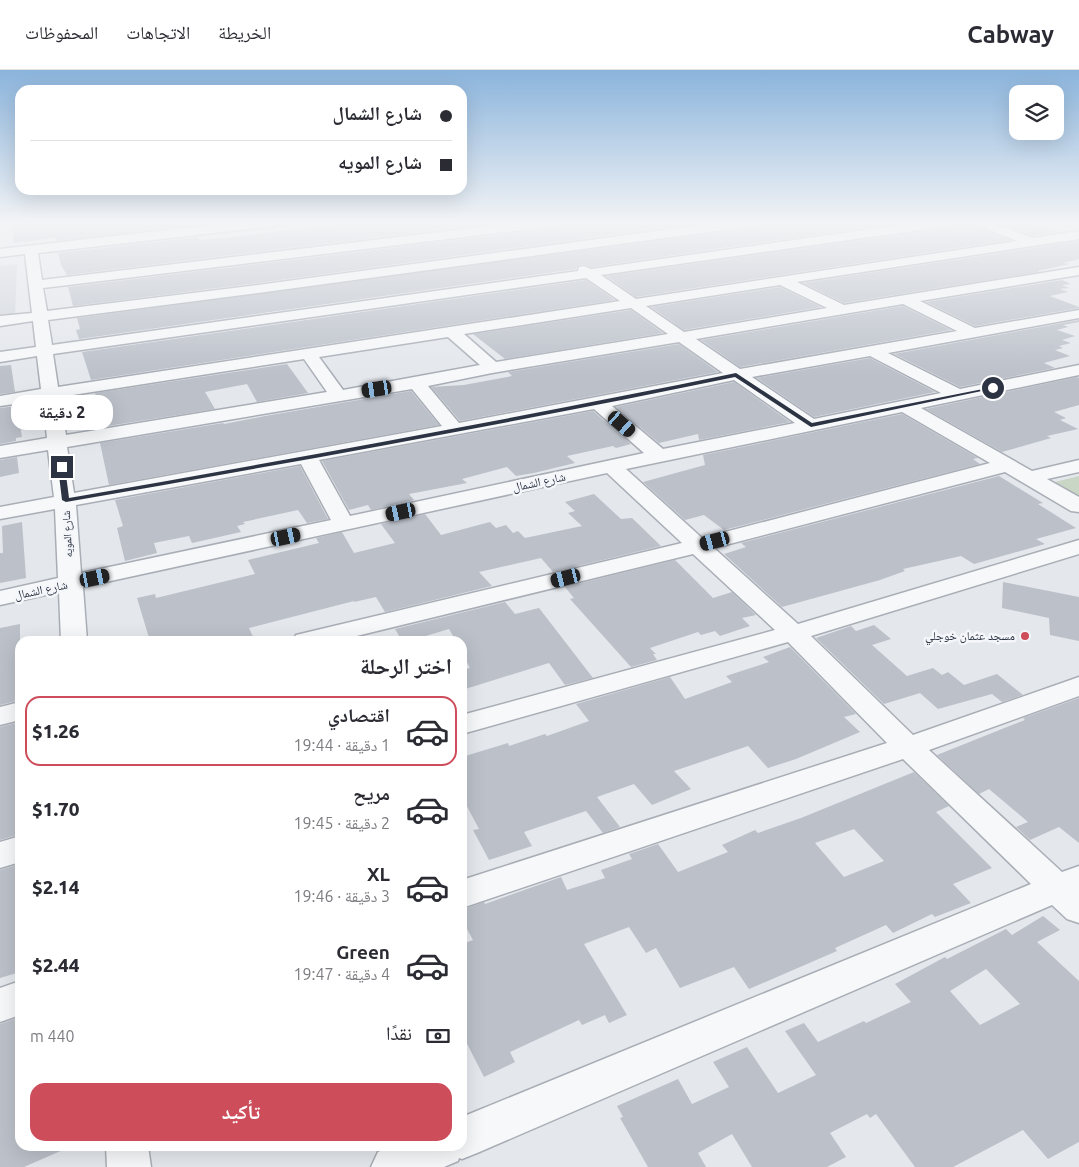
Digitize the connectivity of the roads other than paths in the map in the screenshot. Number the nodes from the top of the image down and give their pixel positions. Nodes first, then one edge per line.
1 (34, 273) edge
2 (139, 273) edge
3 (251, 273) edge
4 (376, 273) edge
5 (597, 273) edge
6 (827, 273) edge
7 (1065, 273) edge
8 (591, 274) junction
9 (945, 278) dead end
10 (328, 280) junction
11 (781, 280) junction
12 (36, 285) junction
13 (971, 288) junction
14 (258, 289) junction
15 (906, 300) junction
16 (635, 303) junction
17 (352, 309) junction
18 (842, 310) junction
19 (1077, 315) edge
20 (39, 316) junction
21 (0, 321) edge
22 (452, 332) junction
23 (972, 333) junction
24 (681, 336) junction
25 (383, 343) junction
26 (872, 350) junction
27 (44, 351) junction
28 (308, 354) junction
29 (0, 357) edge
30 (492, 368) junction
31 (1079, 370) edge
32 (736, 375) junction
33 (416, 383) junction
34 (50, 394) junction
35 (338, 395) junction
36 (958, 396) junction
37 (0, 401) edge
38 (598, 403) junction
39 (905, 406) junction
40 (811, 425) junction
41 (455, 430) junction
42 (58, 442) junction
43 (0, 452) edge
44 (659, 456) junction
45 (308, 458) junction
46 (1007, 465) junction
47 (611, 466) junction
48 (1079, 466) edge
49 (1030, 477) junction
50 (66, 500) junction
51 (1079, 506) edge
52 (0, 513) edge
53 (344, 525) junction
54 (697, 546) junction
55 (1079, 547) edge
56 (70, 583) junction
57 (0, 598) edge
58 (793, 634) junction
59 (74, 636) edge
60 (326, 636) edge
61 (1079, 686) edge
62 (15, 712) edge
63 (0, 716) edge
64 (467, 724) edge
65 (908, 747) junction
66 (15, 850) edge
67 (0, 854) edge
68 (467, 892) edge
69 (1072, 892) edge
70 (15, 1000) edge
71 (0, 1005) edge
72 (467, 1136) edge
73 (431, 1151) edge
74 (393, 1167) edge

1 - 12 street, شارع المويه
2 - 12 street
3 - 14 street
4 - 10 street
5 - 8 street
6 - 11 street
7 - 13 street
8 - 16 street
8 - 17 street
9 - 13 street
10 - 14 street
10 - 17 street
11 - 16 street
11 - 18 street
12 - 20 street, شارع المويه
13 - 15 street
14 - 20 street
15 - 18 street
15 - 23 street
16 - 22 street
16 - 24 street
17 - 25 street
17 - 27 street
18 - 24 street
19 - 23 street
20 - 21 street
20 - 27 street, شارع المويه
22 - 25 street
22 - 30 street
23 - 26 street
24 - 30 street
24 - 32 street
25 - 28 street
26 - 32 street
26 - 36 street
27 - 29 street
27 - 34 street, شارع المويه
28 - 34 street
28 - 35 street
30 - 33 street
31 - 36 street, شارع الشمال
32 - 38 street
32 - 40 street
33 - 35 street
33 - 41 street
34 - 37 street
34 - 42 street, شارع المويه
35 - 42 street
36 - 39 street, شارع الشمال
38 - 41 street
38 - 44 street
39 - 40 street, شارع الشمال
39 - 46 street
40 - 44 street, شارع الشمال
41 - 45 street
42 - 43 street
42 - 50 street, شارع المويه
44 - 47 street, شارع الشمال
45 - 50 street
45 - 53 street
46 - 49 street
46 - 54 street
47 - 53 street, شارع الشمال
47 - 54 street
48 - 49 street
49 - 51 street
50 - 52 street
50 - 56 street, شارع المويه
53 - 56 street, شارع الشمال
54 - 58 street
54 - 60 street
55 - 58 street
56 - 57 street, شارع الشمال
56 - 59 street, شارع المويه
58 - 64 street
58 - 65 street
61 - 65 street
62 - 63 street
65 - 68 street
65 - 69 street
66 - 67 street
69 - 72 street
70 - 71 street
73 - 74 street

